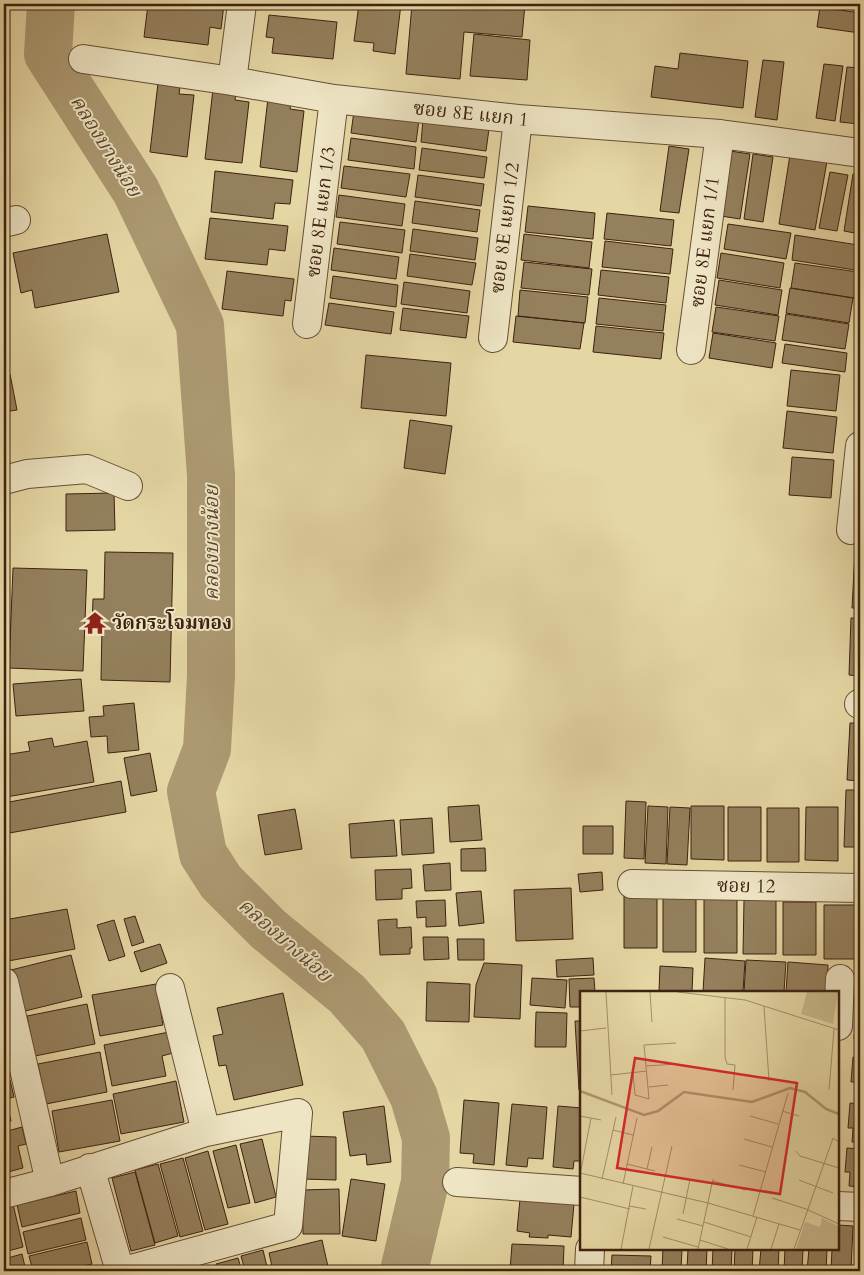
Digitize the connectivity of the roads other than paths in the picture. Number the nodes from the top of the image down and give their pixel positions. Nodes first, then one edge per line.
1 (242, 4) edge
2 (83, 59) dead end
3 (232, 81) junction
4 (334, 99) junction
5 (518, 119) junction
6 (720, 134) junction
7 (860, 153) edge
8 (307, 324) dead end
9 (493, 338) dead end
10 (691, 350) dead end
11 (860, 446) edge
12 (4, 480) edge
13 (128, 486) dead end
14 (849, 530) edge
15 (632, 884) dead end
16 (860, 888) edge
17 (840, 979) dead end
18 (4, 982) edge
19 (170, 988) dead end
20 (839, 1002) edge
21 (206, 1132) junction
22 (90, 1168) junction
23 (50, 1182) junction
24 (458, 1182) dead end
25 (580, 1191) edge
26 (4, 1194) edge
27 (839, 1206) edge
28 (860, 1207) edge
29 (590, 1250) edge
30 (120, 1271) edge
31 (124, 1271) edge
32 (589, 1271) edge

1 - 3 street
2 - 3 street, ซอย 8E แยก 1
3 - 4 street, ซอย 8E แยก 1
4 - 5 street, ซอย 8E แยก 1
4 - 8 street, ซอย 8E แยก 1/3
5 - 6 street, ซอย 8E แยก 1
5 - 9 street, ซอย 8E แยก 1/2
6 - 7 street, ซอย 8E แยก 1
6 - 10 street, ซอย 8E แยก 1/1
11 - 14 street
12 - 13 street
15 - 16 street, ซอย 12
17 - 20 street
18 - 23 street
19 - 21 street
21 - 22 street
21 - 31 street
22 - 23 street
22 - 30 street
23 - 26 street
24 - 25 street
27 - 28 street
29 - 32 street

